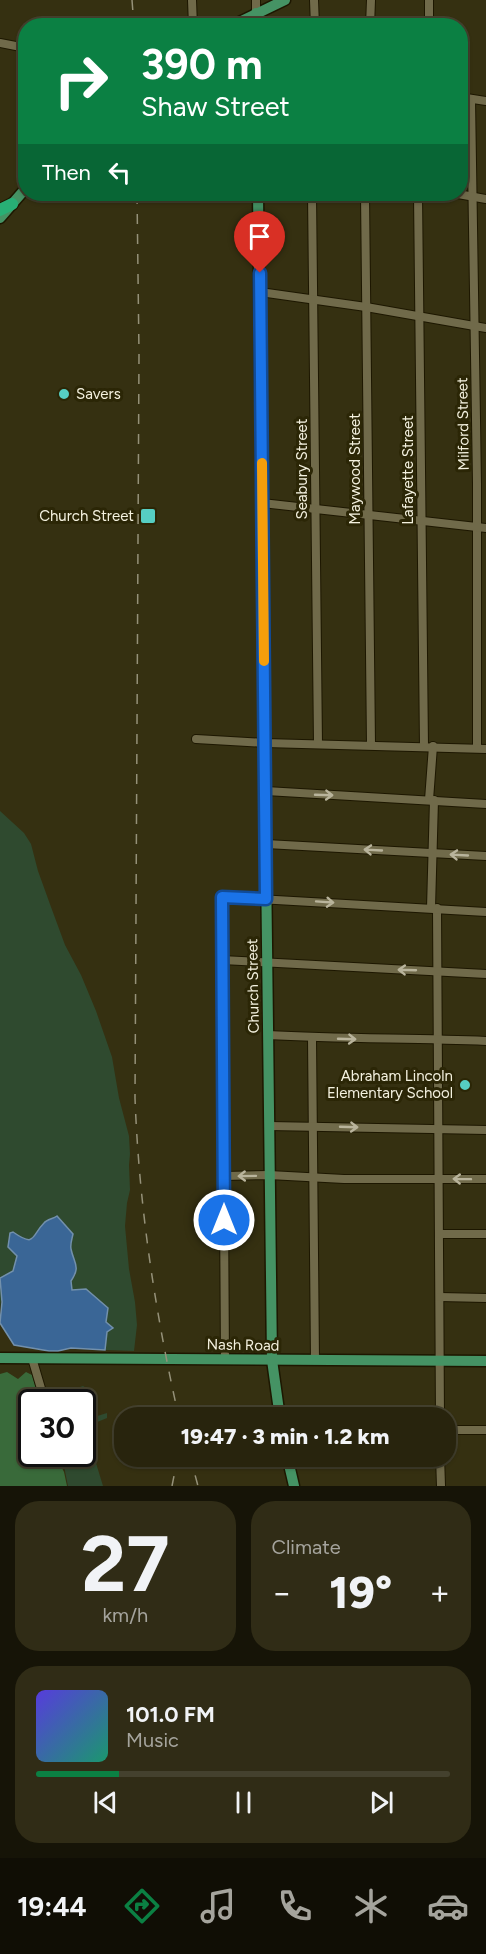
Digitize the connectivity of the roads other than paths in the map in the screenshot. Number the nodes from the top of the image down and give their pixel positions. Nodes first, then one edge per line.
1 (192, 0) edge
2 (256, 0) edge
3 (285, 0) edge
4 (314, 0) edge
5 (370, 0) edge
6 (429, 0) edge
7 (256, 13) junction
8 (193, 18) edge
9 (246, 18) edge
10 (256, 18) edge
11 (315, 18) edge
12 (370, 18) edge
13 (429, 18) edge
14 (0, 43) edge
15 (18, 46) edge
16 (468, 98) edge
17 (471, 99) junction
18 (486, 101) edge
19 (468, 195) edge
20 (474, 196) junction
21 (18, 197) edge
22 (486, 199) edge
23 (258, 201) edge
24 (312, 201) edge
25 (365, 201) edge
26 (418, 201) edge
27 (12, 204) junction
28 (0, 210) edge
29 (0, 218) edge
30 (260, 292) junction
31 (313, 300) junction
32 (366, 308) junction
33 (419, 317) junction
34 (475, 326) junction
35 (486, 328) edge
36 (262, 503) junction
37 (315, 509) junction
38 (369, 515) junction
39 (422, 520) junction
40 (482, 528) edge
41 (196, 738) dead end
42 (265, 743) junction
43 (318, 744) junction
44 (371, 745) junction
45 (429, 746) junction
46 (481, 748) edge
47 (266, 791) junction
48 (432, 800) junction
49 (486, 804) edge
50 (266, 844) junction
51 (432, 853) junction
52 (486, 856) edge
53 (266, 899) junction
54 (434, 908) junction
55 (486, 912) edge
56 (222, 960) junction
57 (268, 962) junction
58 (437, 971) junction
59 (486, 974) edge
60 (268, 1035) junction
61 (312, 1038) junction
62 (437, 1039) junction
63 (486, 1041) edge
64 (269, 1126) junction
65 (313, 1126) junction
66 (438, 1128) junction
67 (486, 1130) edge
68 (269, 1175) junction
69 (224, 1176) junction
70 (313, 1177) junction
71 (439, 1178) junction
72 (486, 1179) edge
73 (439, 1234) junction
74 (486, 1234) edge
75 (440, 1297) junction
76 (486, 1298) edge
77 (0, 1358) edge
78 (32, 1358) junction
79 (225, 1360) junction
80 (272, 1360) junction
81 (315, 1360) junction
82 (440, 1361) junction
83 (486, 1361) edge
84 (41, 1389) edge
85 (278, 1407) edge
86 (440, 1407) edge
87 (456, 1430) edge
88 (486, 1430) edge
89 (290, 1467) edge
90 (440, 1467) edge
91 (294, 1486) edge
92 (441, 1486) edge

1 - 8 street
2 - 7 street
3 - 7 main road
4 - 11 street
5 - 12 street
6 - 13 street
7 - 9 main road
7 - 10 main road
14 - 15 street
16 - 17 street
17 - 18 street
17 - 20 street, Milford Street
19 - 20 street
20 - 22 street
20 - 34 street, Milford Street
21 - 27 main road
23 - 30 main road, Church Street
24 - 31 street, Seabury Street
25 - 32 street, Maywood Street
26 - 33 street, Lafayette Street
27 - 28 highway
27 - 29 main road
30 - 31 street
30 - 36 main road, Church Street
31 - 32 street
31 - 37 street, Seabury Street
32 - 33 street
32 - 38 street, Maywood Street
33 - 34 street
33 - 39 street, Lafayette Street
34 - 35 street
34 - 40 street, Milford Street
36 - 37 street
36 - 42 main road, Church Street
37 - 38 street
37 - 43 street, Seabury Street
38 - 39 street
38 - 44 street, Maywood Street
39 - 40 street
39 - 45 street, Lafayette Street
40 - 46 street, Milford Street
41 - 42 street
42 - 43 street
42 - 47 main road, Church Street
43 - 44 street
44 - 45 street
45 - 46 street
45 - 48 street, Lafayette Street
47 -> 48 street
47 - 50 main road, Church Street
48 - 49 street
48 - 51 street, Lafayette Street
51 -> 50 street
50 - 53 main road, Church Street
52 -> 51 street
51 - 54 street, Lafayette Street
53 -> 54 street
53 - 56 street
53 - 57 main road, Church Street
54 - 55 street
54 - 58 street, Lafayette Street
56 - 57 street
56 - 69 street
58 -> 57 street
57 - 60 main road, Church Street
58 - 59 street
58 - 62 street, Lafayette Street
60 - 61 street
60 - 64 main road, Church Street
61 -> 62 street
61 - 65 street
62 - 63 street
62 - 66 street, Lafayette Street
64 - 65 street
64 - 68 main road, Church Street
65 -> 66 street
65 - 70 street
66 - 67 street
66 - 71 street, Lafayette Street
68 -> 69 street
68 - 70 street
68 - 80 main road, Church Street
69 - 79 street
70 - 71 street
70 - 81 street
72 -> 71 street
71 - 73 street, Lafayette Street
73 - 74 street
73 - 75 street, Lafayette Street
75 - 76 street
75 - 82 street, Lafayette Street
77 - 78 main road, Nash Road
78 - 79 main road, Nash Road
78 - 84 street
79 - 80 main road, Nash Road
80 - 81 main road, Nash Road
80 - 85 main road, Church Street
81 - 82 main road, Nash Road
82 - 83 main road, Nash Road
82 - 86 street, Lafayette Street
87 - 88 street
89 - 91 main road
90 - 92 street

